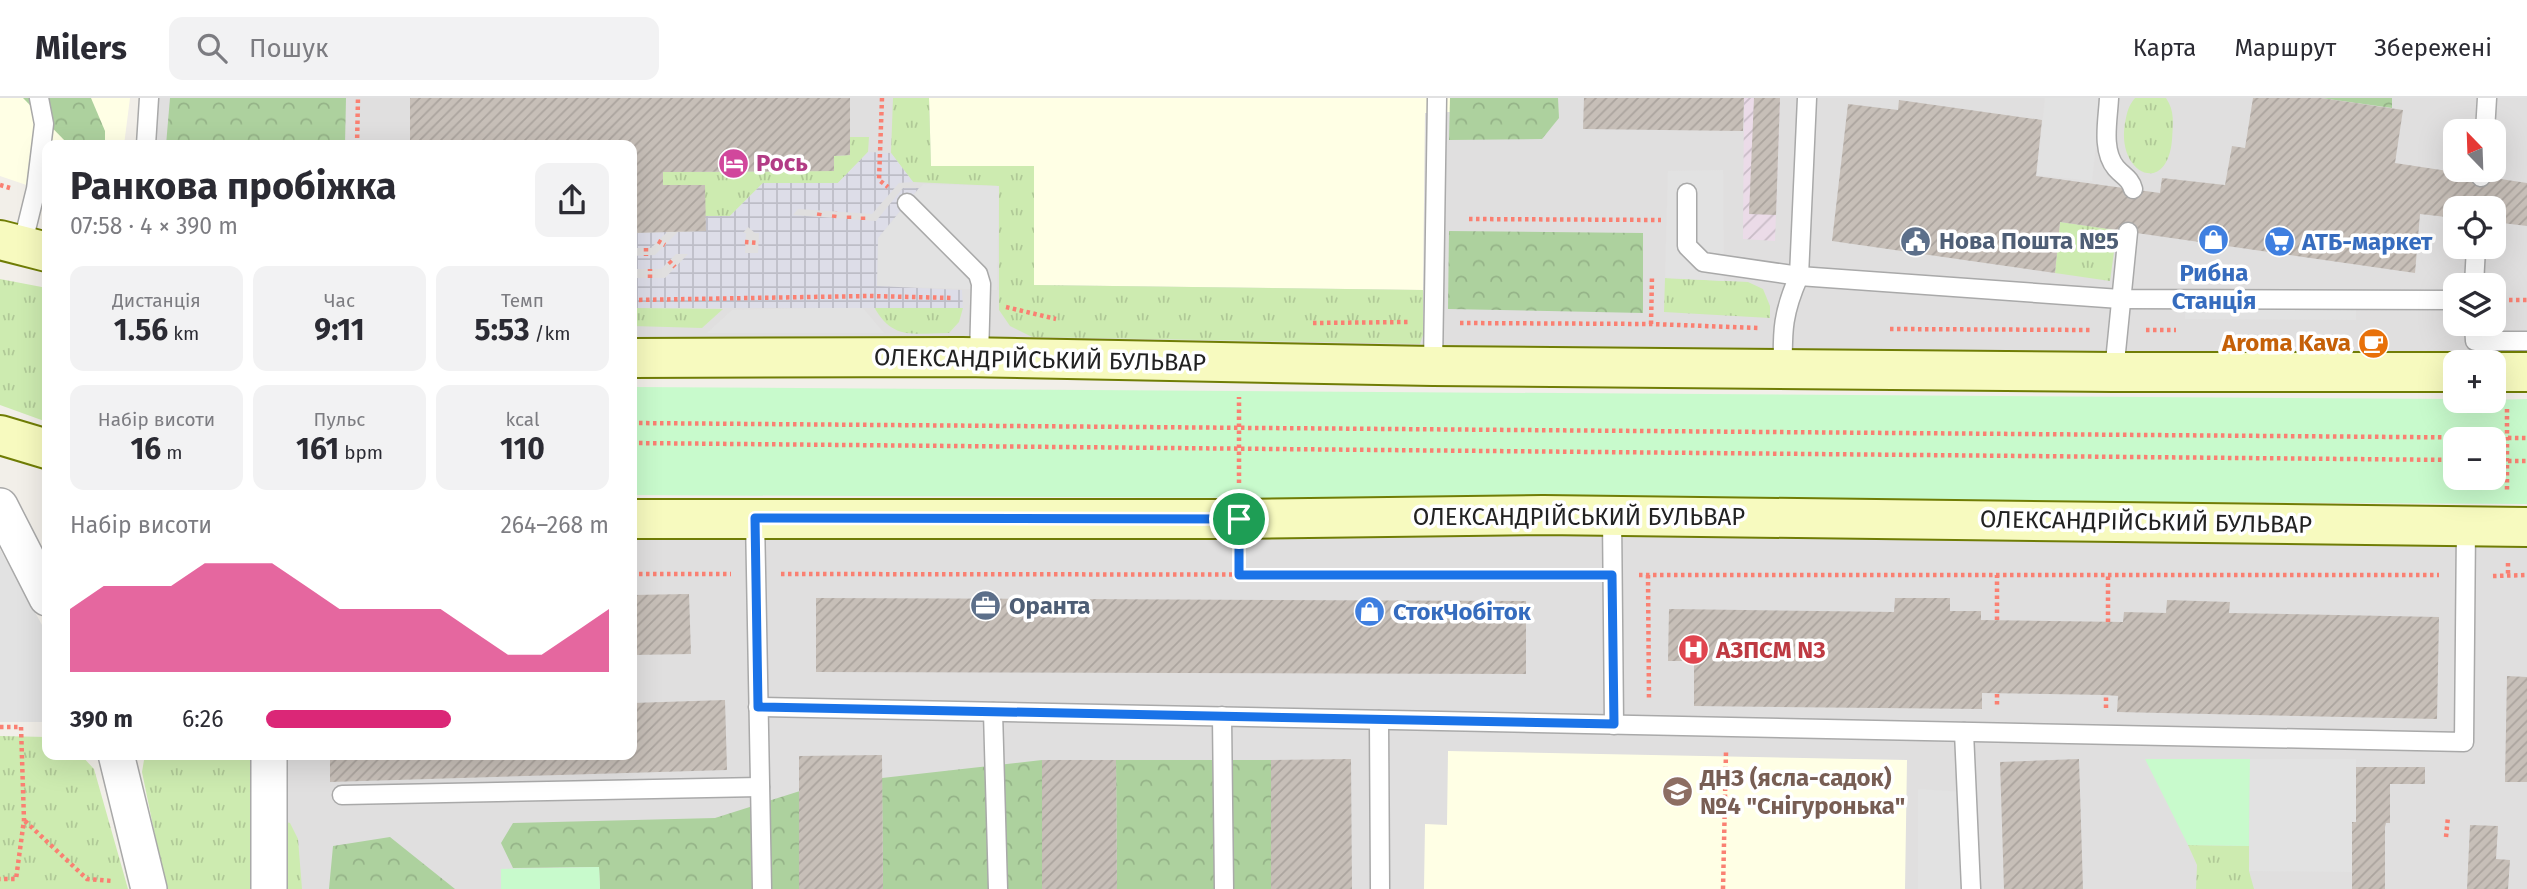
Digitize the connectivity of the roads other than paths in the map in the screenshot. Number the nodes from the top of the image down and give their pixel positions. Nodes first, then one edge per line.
1 (149, 98) edge
2 (1437, 98) edge
3 (1807, 98) edge
4 (2109, 98) edge
5 (2487, 98) edge
6 (34, 99) edge
7 (2486, 119) edge
8 (42, 140) edge
9 (42, 140) edge
10 (146, 140) edge
11 (2133, 189) dead end
12 (1687, 193) dead end
13 (907, 203) dead end
14 (2127, 232) dead end
15 (17, 246) edge
16 (1799, 276) junction
17 (2120, 299) junction
18 (2443, 300) edge
19 (2474, 336) edge
20 (979, 357) junction
21 (637, 358) edge
22 (2514, 364) edge
23 (1433, 366) junction
24 (1783, 369) junction
25 (2114, 372) junction
26 (2443, 372) edge
27 (0, 435) edge
28 (42, 448) edge
29 (0, 506) edge
30 (1612, 516) junction
31 (755, 518) junction
32 (637, 519) edge
33 (2466, 527) junction
34 (2517, 527) edge
35 (42, 588) edge
36 (758, 707) junction
37 (993, 712) junction
38 (1222, 716) junction
39 (1379, 720) junction
40 (1614, 724) junction
41 (1964, 732) junction
42 (117, 760) edge
43 (269, 760) edge
44 (760, 787) junction
45 (342, 795) dead end
46 (148, 886) edge
47 (269, 889) edge
48 (762, 889) edge
49 (998, 889) edge
50 (1224, 889) edge
51 (1380, 889) edge
52 (1971, 889) edge

1 - 10 lane
2 - 23 lane
3 - 16 lane
4 - 11 lane
5 - 7 lane
6 - 9 lane
8 - 15 lane
12 - 16 lane
13 - 20 lane
14 - 17 lane
16 - 17 lane
16 - 24 lane
17 - 18 lane
17 - 25 lane
19 - 22 lane
20 - 21 main road, ОЛЕКСАНДРІЙСЬКИЙ БУЛЬВАР
20 - 23 main road, ОЛЕКСАНДРІЙСЬКИЙ БУЛЬВАР
23 - 24 main road, ОЛЕКСАНДРІЙСЬКИЙ БУЛЬВАР
24 - 25 main road, ОЛЕКСАНДРІЙСЬКИЙ БУЛЬВАР
25 - 26 main road, ОЛЕКСАНДРІЙСЬКИЙ БУЛЬВАР
27 - 28 main road
29 - 35 street
30 - 31 main road, ОЛЕКСАНДРІЙСЬКИЙ БУЛЬВАР
30 - 33 main road, ОЛЕКСАНДРІЙСЬКИЙ БУЛЬВАР
30 - 40 lane
31 - 32 main road, ОЛЕКСАНДРІЙСЬКИЙ БУЛЬВАР
31 - 36 lane
33 - 34 main road, ОЛЕКСАНДРІЙСЬКИЙ БУЛЬВАР
33 - 41 lane
36 - 37 lane
36 - 44 lane
37 - 38 lane
37 - 49 lane
38 - 39 lane
38 - 50 lane
39 - 40 lane
39 - 51 lane
40 - 41 lane
41 - 52 lane
42 - 46 street
43 - 47 street
44 - 45 lane
44 - 48 lane

